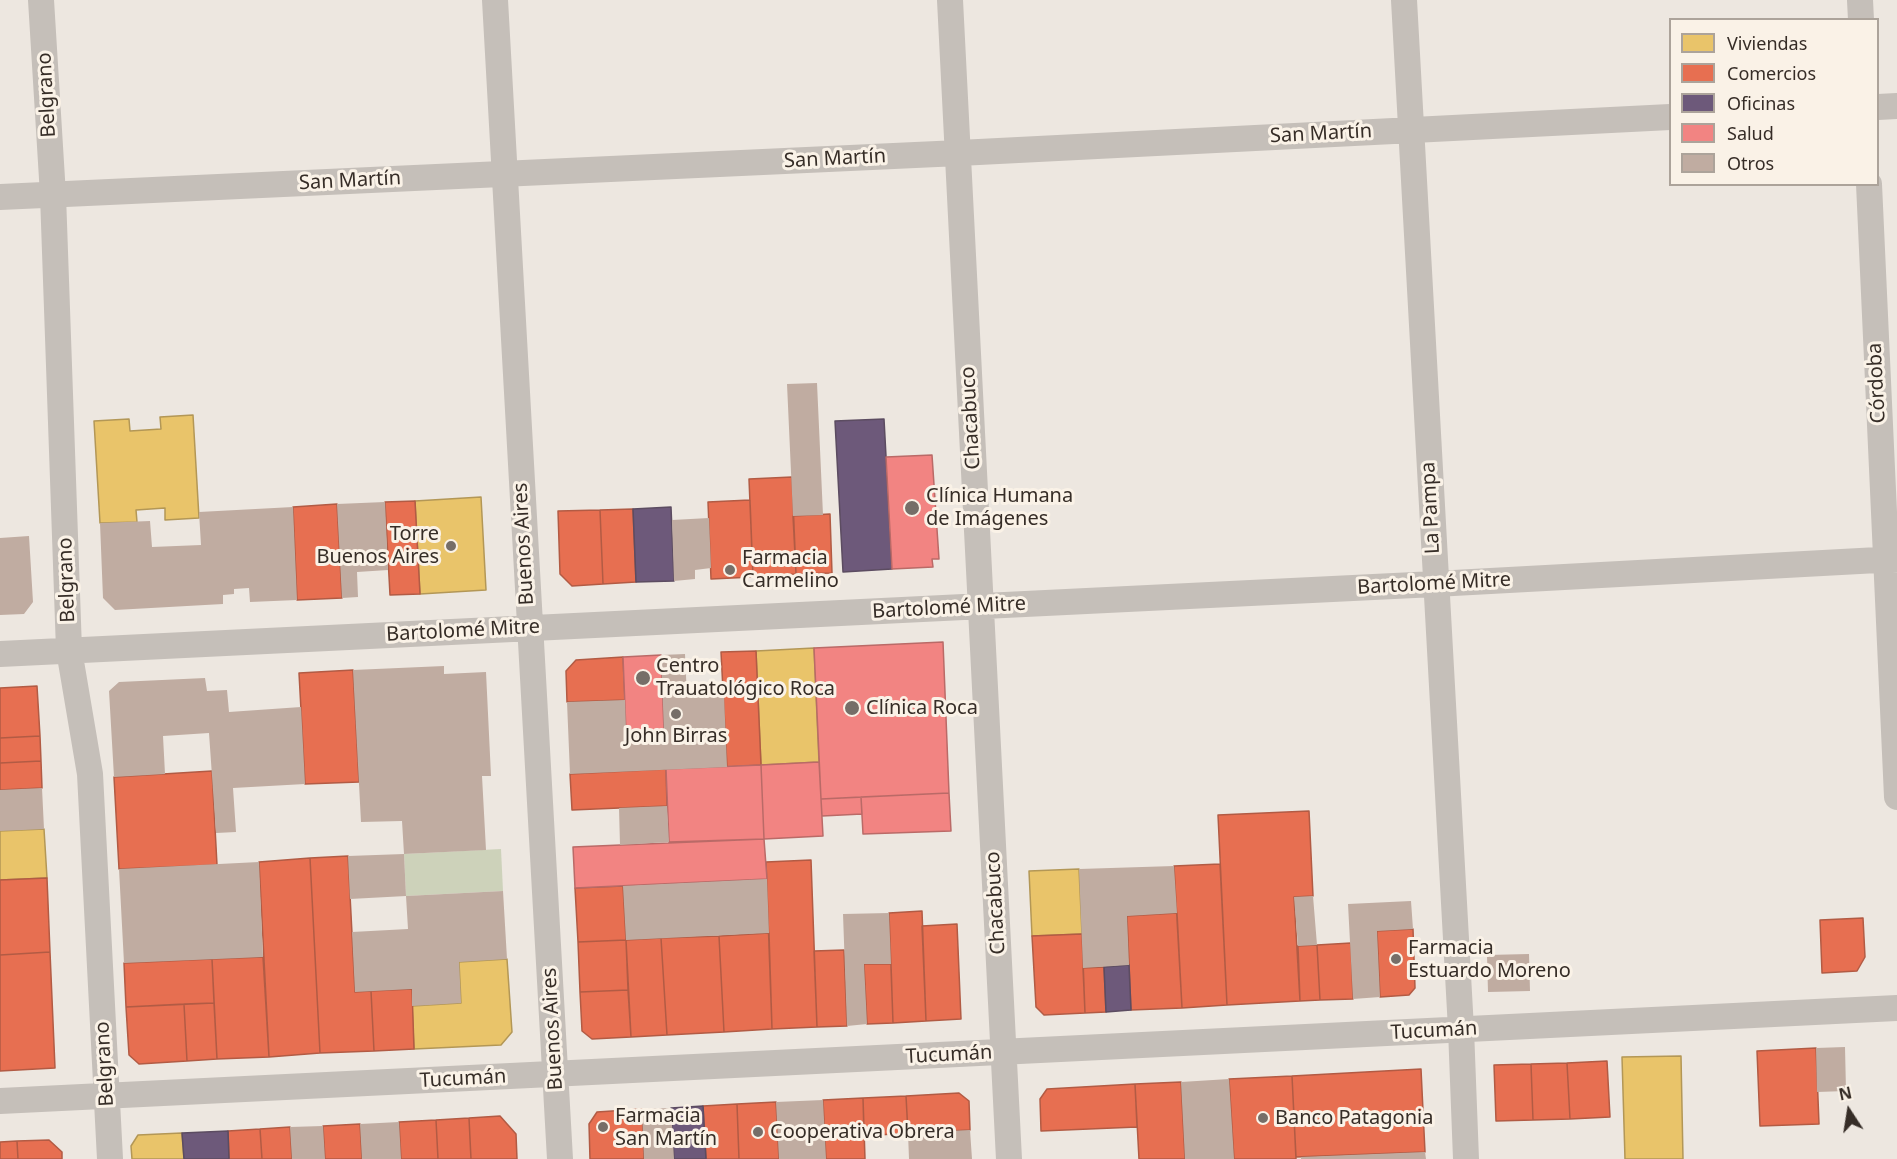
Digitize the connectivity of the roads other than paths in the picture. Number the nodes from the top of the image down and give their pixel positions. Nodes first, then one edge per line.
1 (42, 0) edge
2 (495, 0) edge
3 (950, 0) edge
4 (1404, 0) edge
5 (1860, 0) edge
6 (1861, 18) edge
7 (1897, 106) edge
8 (1879, 107) edge
9 (1669, 117) edge
10 (1411, 129) junction
11 (959, 153) junction
12 (505, 174) junction
13 (1869, 186) edge
14 (53, 195) junction
15 (0, 197) edge
16 (1891, 560) edge
17 (1435, 584) junction
18 (980, 606) junction
19 (528, 628) junction
20 (69, 650) junction
21 (0, 654) edge
22 (1897, 797) edge
23 (1897, 1008) edge
24 (1461, 1029) junction
25 (1003, 1052) junction
26 (555, 1074) junction
27 (107, 1096) junction
28 (0, 1101) edge
29 (110, 1159) edge
30 (560, 1159) edge
31 (1009, 1159) edge
32 (1466, 1159) edge

1 - 14 street, Belgrano
2 - 12 street, Buenos Aires
3 - 11 street, Chacabuco
4 - 10 street, La Pampa
5 - 6 street
7 - 8 street
9 - 10 street, San Martín
10 - 11 street, San Martín
10 - 17 street, La Pampa
11 - 12 street, San Martín
11 - 18 street, Chacabuco
12 - 14 street, San Martín
12 - 19 street, Buenos Aires
13 - 16 street, Córdoba
14 - 15 street, San Martín
14 - 20 street, Belgrano
16 - 17 street, Bartolomé Mitre
16 - 22 street, Córdoba
17 - 18 street, Bartolomé Mitre
17 - 24 street, La Pampa
18 - 19 street, Bartolomé Mitre
18 - 25 street, Chacabuco
19 - 20 street, Bartolomé Mitre
19 - 26 street, Buenos Aires
20 - 21 street, Bartolomé Mitre
20 - 27 street, Belgrano
23 - 24 street, Tucumán
24 - 25 street, Tucumán
24 - 32 street, La Pampa
25 - 26 street, Tucumán
25 - 31 street, Chacabuco
26 - 27 street, Tucumán
26 - 30 street, Buenos Aires
27 - 28 street, Tucumán
27 - 29 street, Belgrano

